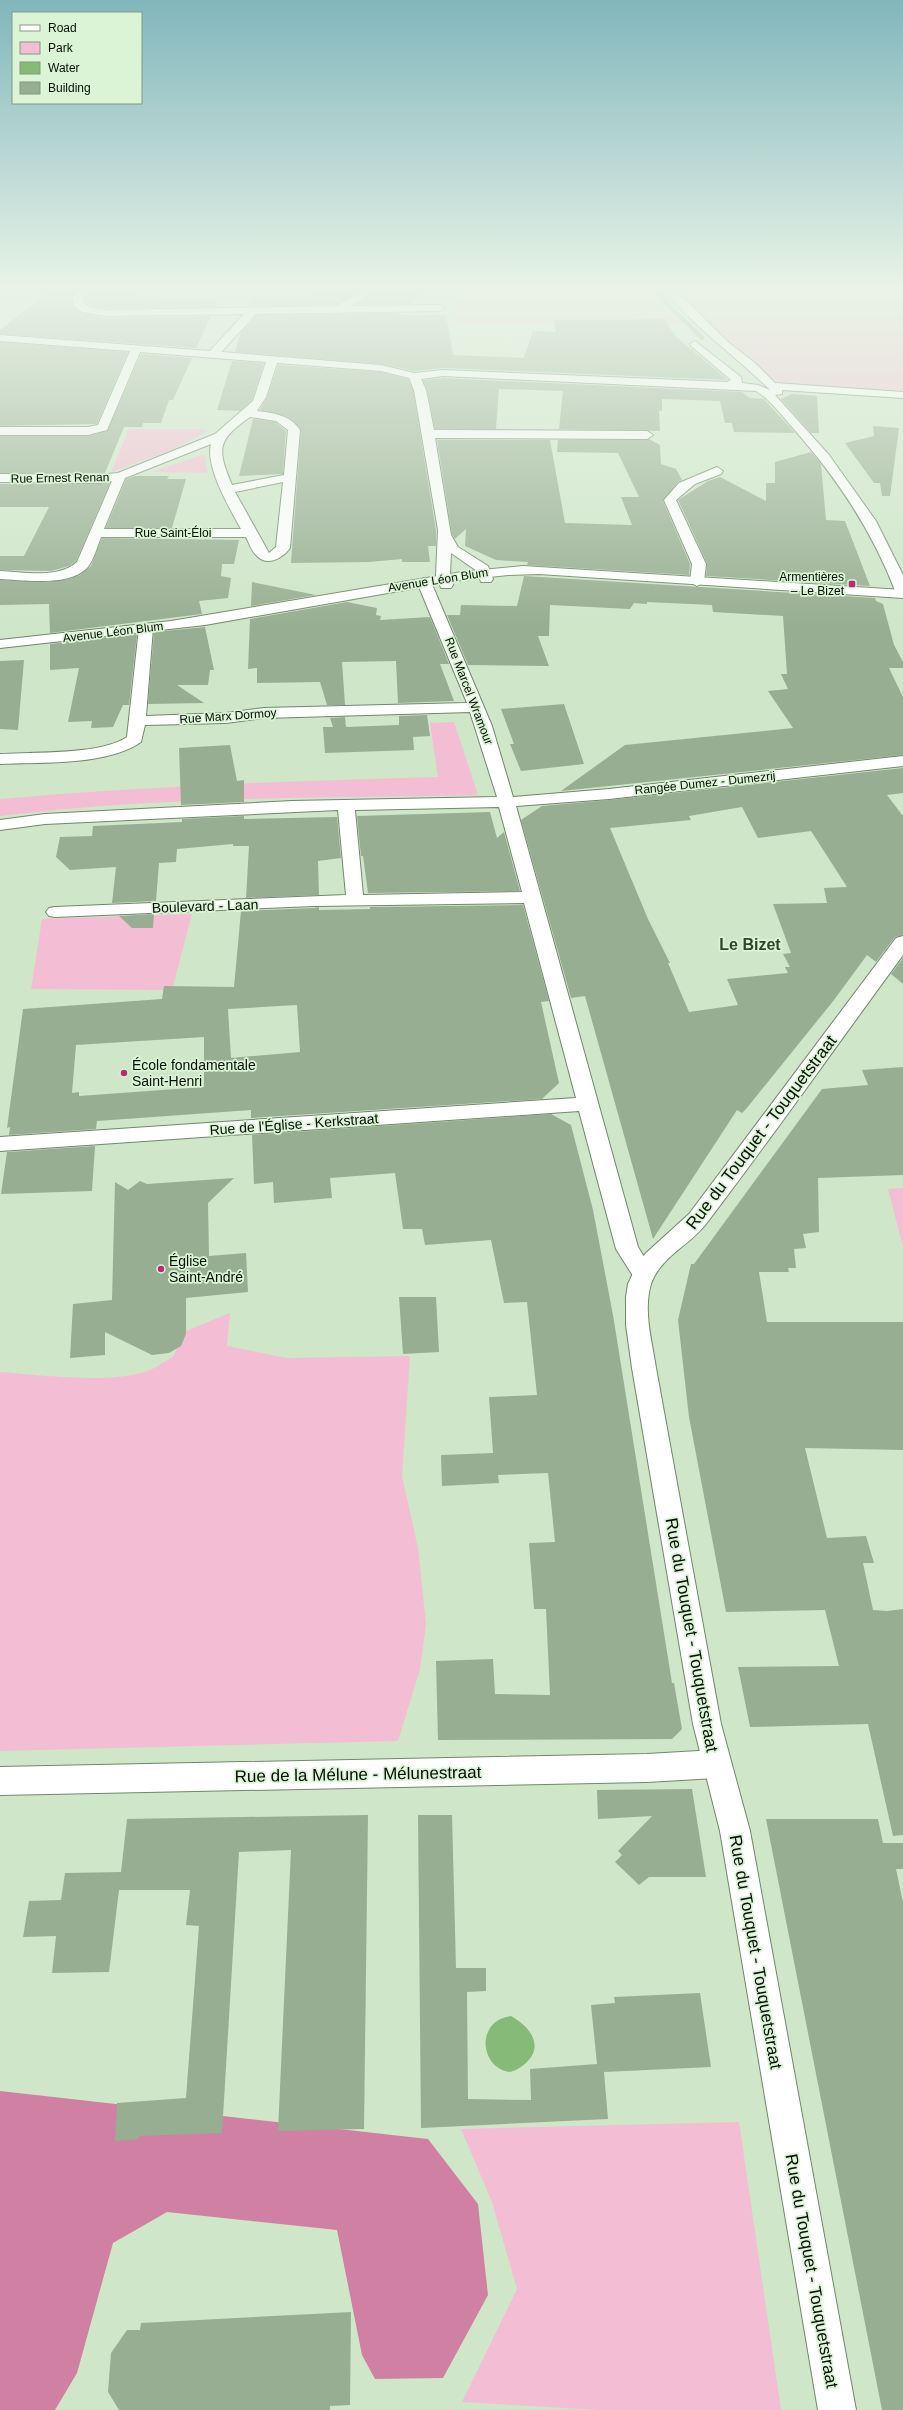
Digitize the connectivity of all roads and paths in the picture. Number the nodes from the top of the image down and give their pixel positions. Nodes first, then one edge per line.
1 (115, 401) edge
2 (258, 401) edge
3 (422, 401) edge
4 (774, 401) edge
5 (787, 401) edge
6 (248, 413) junction
7 (0, 431) edge
8 (429, 434) junction
9 (646, 435) dead end
10 (220, 436) junction
11 (829, 444) dead end
12 (717, 471) dead end
13 (120, 476) junction
14 (290, 477) junction
15 (0, 478) edge
16 (229, 489) junction
17 (96, 533) junction
18 (250, 533) junction
19 (445, 535) junction
20 (0, 575) edge
21 (485, 575) junction
22 (445, 582) junction
23 (697, 582) junction
24 (426, 585) junction
25 (903, 593) edge
26 (146, 628) junction
27 (0, 644) edge
28 (476, 707) junction
29 (138, 721) junction
30 (0, 759) edge
31 (903, 761) edge
32 (508, 802) junction
33 (346, 805) junction
34 (0, 825) edge
35 (532, 897) junction
36 (355, 900) junction
37 (55, 912) dead end
38 (903, 942) edge
39 (588, 1104) junction
40 (0, 1144) edge
41 (643, 1273) junction
42 (716, 1764) junction
43 (0, 1781) edge
44 (837, 2410) edge

1 - 7 street
2 - 6 street
3 - 8 street
4 - 25 street
5 - 11 street
6 - 10 street
6 - 14 street
8 - 9 street
8 - 19 street
10 - 13 street, Rue Ernest Renan
10 - 16 street
12 - 23 street
13 - 15 street, Rue Ernest Renan
13 - 17 street, Rue Ernest Renan
14 - 16 street
14 - 18 street
16 - 18 street
17 - 18 street, Rue Saint-Éloi
17 - 20 street, Rue Ernest Renan
19 - 21 street
19 - 22 street
21 - 22 street, Avenue Léon Blum
21 - 23 street, Avenue Léon Blum
22 - 24 street, Avenue Léon Blum
23 - 25 street, Avenue Léon Blum
24 - 26 street, Avenue Léon Blum
24 - 28 street, Rue Marcel Wramour
26 - 27 street, Avenue Léon Blum
26 - 29 street
28 - 29 street, Rue Marx Dormoy
28 - 32 street, Rue Marcel Wramour
29 - 30 street
31 - 32 street, Rangée Dumez - Dumezrij
32 - 33 street, Rangée Dumez - Dumezrij
32 - 35 street, Rue Marcel Wramour
33 - 34 street, Rangée Dumez - Dumezrij
33 - 36 street
35 - 36 street, Boulevard - Laan
35 - 39 street, Rue Marcel Wramour
36 - 37 street, Boulevard - Laan
38 - 41 street, Rue du Touquet - Touquetstraat
39 - 40 street, Rue de l'Église - Kerkstraat
39 - 41 street, Rue Marcel Wramour
41 - 42 street, Rue du Touquet - Touquetstraat
42 - 43 street, Rue de la Mélune - Mélunestraat
42 - 44 street, Rue du Touquet - Touquetstraat

